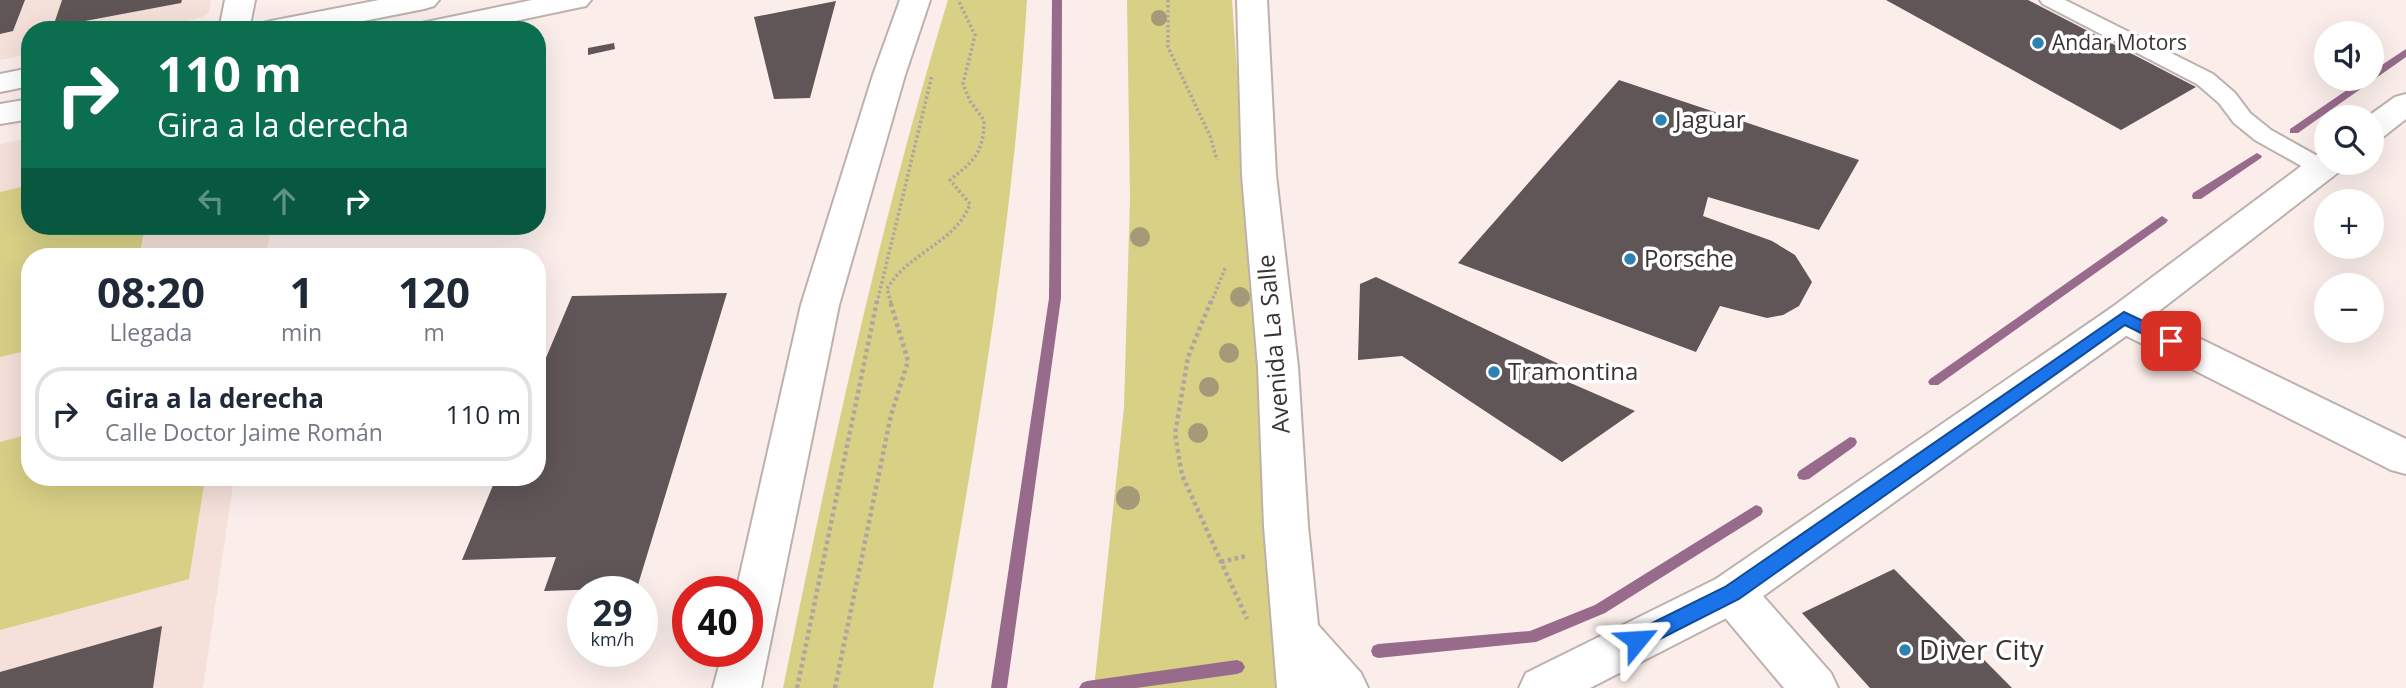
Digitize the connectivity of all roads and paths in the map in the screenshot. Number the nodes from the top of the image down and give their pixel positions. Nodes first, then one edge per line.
1 (240, 0) edge
2 (424, 0) edge
3 (576, 0) edge
4 (915, 0) edge
5 (958, 0) edge
6 (1168, 0) edge
7 (1252, 0) edge
8 (2050, 0) edge
9 (236, 21) edge
10 (317, 21) edge
11 (472, 21) edge
12 (934, 67) dead end
13 (21, 79) edge
14 (0, 83) edge
15 (2406, 104) edge
16 (21, 110) edge
17 (0, 114) edge
18 (2384, 120) edge
19 (2314, 160) edge
20 (1218, 164) dead end
21 (2314, 173) edge
22 (1226, 255) dead end
23 (2124, 318) junction
24 (2406, 458) edge
25 (762, 576) edge
26 (1732, 593) junction
27 (1248, 622) dead end
28 (1295, 632) junction
29 (742, 667) edge
30 (1561, 684) edge
31 (737, 688) edge
32 (797, 688) edge
33 (835, 688) edge
34 (1301, 688) edge
35 (1344, 688) edge
36 (1814, 688) edge

1 - 9 main road
2 - 10 main road
3 - 11 main road
4 - 25 main road
5 - 33 path
6 - 20 path
7 - 28 main road, Avenida La Salle
8 - 19 lane
12 - 32 path
13 - 14 main road
15 - 18 main road
16 - 17 main road
21 - 23 main road
22 - 27 path
23 - 24 main road
23 - 26 main road
26 - 30 main road
26 - 36 main road
28 - 34 main road, Avenida La Salle
28 - 35 main road
29 - 31 main road

